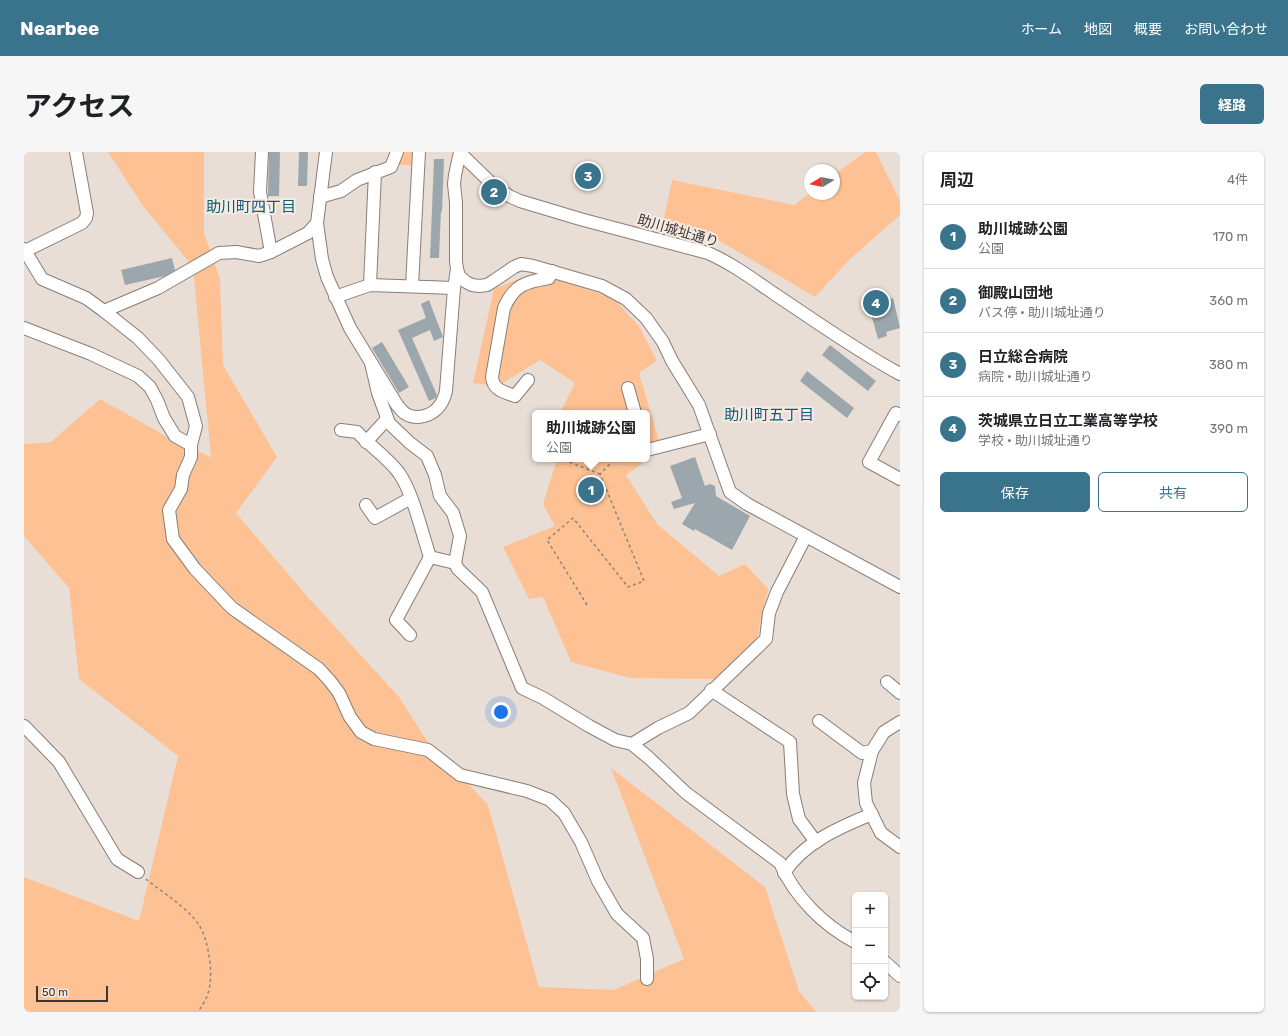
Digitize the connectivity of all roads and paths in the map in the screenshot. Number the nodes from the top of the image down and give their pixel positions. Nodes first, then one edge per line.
1 (76, 152) edge
2 (262, 152) edge
3 (326, 152) edge
4 (396, 152) edge
5 (419, 152) edge
6 (459, 152) edge
7 (375, 172) junction
8 (320, 197) junction
9 (317, 224) junction
10 (24, 250) edge
11 (271, 252) junction
12 (457, 269) junction
13 (552, 271) junction
14 (370, 285) junction
15 (412, 286) junction
16 (454, 288) junction
17 (335, 297) junction
18 (104, 311) junction
19 (24, 328) edge
20 (371, 363) junction
21 (900, 374) edge
22 (528, 380) dead end
23 (628, 388) dead end
24 (634, 410) edge
25 (900, 415) edge
26 (387, 419) junction
27 (341, 430) dead end
28 (710, 434) junction
29 (366, 442) junction
30 (191, 445) junction
31 (650, 449) edge
32 (569, 462) edge
33 (612, 462) edge
34 (600, 474) junction
35 (900, 479) edge
36 (411, 498) junction
37 (366, 505) dead end
38 (806, 536) junction
39 (430, 557) junction
40 (455, 563) junction
41 (900, 587) edge
42 (587, 605) dead end
43 (410, 635) dead end
44 (887, 682) dead end
45 (711, 690) junction
46 (900, 693) edge
47 (819, 721) dead end
48 (900, 722) edge
49 (24, 726) edge
50 (632, 744) junction
51 (872, 751) junction
52 (872, 814) junction
53 (816, 842) junction
54 (900, 847) edge
55 (138, 872) joint
56 (784, 874) junction
57 (852, 940) edge
58 (887, 964) edge
59 (900, 976) edge
60 (648, 979) dead end
61 (198, 1012) edge

1 - 10 street
2 - 11 street
3 - 8 street
4 - 7 street
5 - 15 street
6 - 12 street
6 - 21 street, 助川城址通り
7 - 8 street
7 - 14 street
8 - 9 street
9 - 11 street
9 - 17 street
10 - 18 street
11 - 18 street
12 - 13 street
12 - 16 street
13 - 22 street
13 - 28 street
14 - 15 street
14 - 17 street
15 - 16 street
16 - 20 street
17 - 20 street
18 - 30 street
19 - 30 street
20 - 26 street
23 - 24 street
25 - 35 street
26 - 29 street
26 - 40 street
27 - 29 street
28 - 31 street
28 - 38 street
29 - 36 street
30 - 60 street
32 - 34 path
33 - 34 path
34 - 42 path
36 - 37 street
36 - 39 street
38 - 41 street
38 - 45 street
39 - 40 street
39 - 43 street
40 - 50 street
44 - 46 street
45 - 50 street
45 - 53 street
47 - 51 street
48 - 51 street
49 - 55 street
50 - 56 street
51 - 52 street
52 - 53 street
52 - 54 street
53 - 56 street
55 - 61 path
56 - 57 street
58 - 59 street

